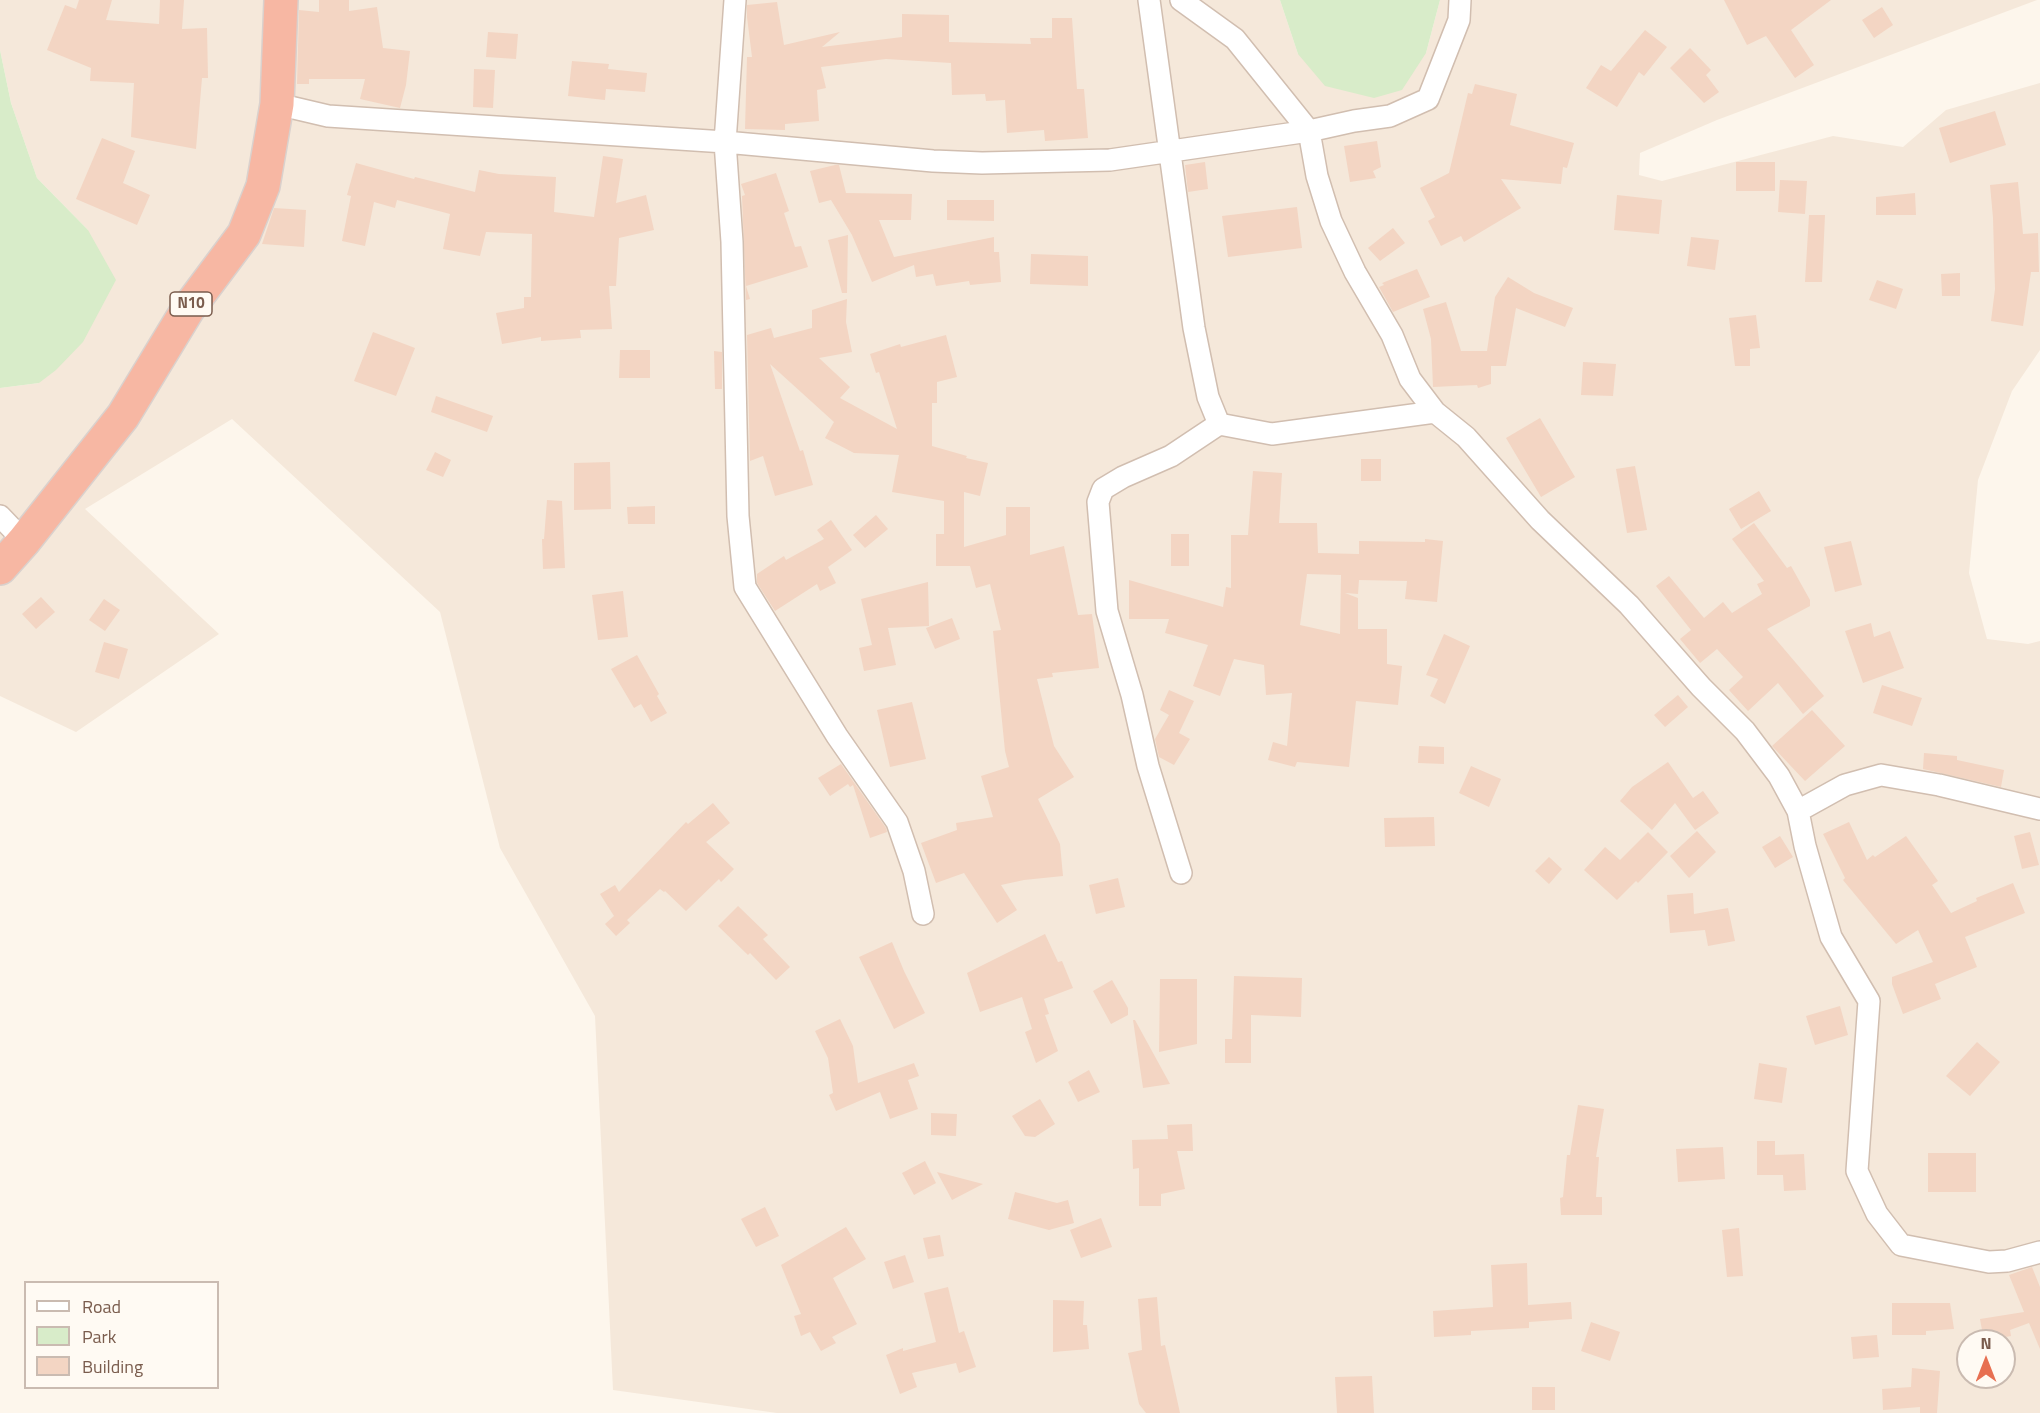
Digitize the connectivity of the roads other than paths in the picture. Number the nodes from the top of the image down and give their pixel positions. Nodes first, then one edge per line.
1 (281, 0) edge
2 (735, 0) edge
3 (1149, 0) edge
4 (1181, 0) edge
5 (1460, 0) edge
6 (277, 104) junction
7 (1309, 131) junction
8 (725, 142) junction
9 (1168, 152) junction
10 (1435, 412) junction
11 (1219, 424) junction
12 (0, 516) edge
13 (24, 541) junction
14 (0, 568) edge
15 (2040, 809) edge
16 (1798, 811) junction
17 (1181, 873) dead end
18 (923, 914) dead end
19 (2040, 1252) edge

1 - 6 highway, N10
2 - 8 street
3 - 9 street
4 - 7 street
5 - 7 street
6 - 8 street
6 - 13 highway, N10
7 - 9 street
7 - 10 street
8 - 9 street
8 - 18 street
9 - 11 street
10 - 11 street
10 - 16 street
11 - 17 street
12 - 13 street
13 - 14 highway, N10
15 - 16 street
16 - 19 street

